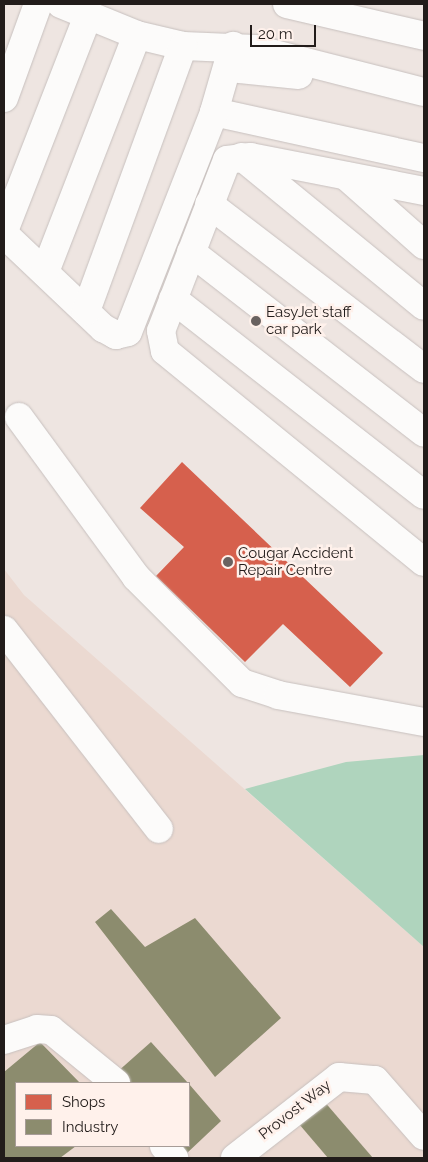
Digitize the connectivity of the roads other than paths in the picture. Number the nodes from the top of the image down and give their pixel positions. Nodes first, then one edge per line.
1 (38, 4) edge
2 (61, 4) edge
3 (287, 4) edge
4 (89, 13) junction
5 (137, 34) junction
6 (424, 36) edge
7 (183, 46) junction
8 (231, 57) junction
9 (424, 92) edge
10 (4, 98) edge
11 (424, 105) edge
12 (214, 112) junction
13 (242, 157) junction
14 (424, 158) edge
15 (346, 176) junction
16 (424, 191) edge
17 (209, 204) junction
18 (4, 232) edge
19 (424, 245) edge
20 (191, 252) junction
21 (45, 272) junction
22 (173, 299) junction
23 (424, 306) edge
24 (86, 311) junction
25 (424, 369) edge
26 (19, 417) dead end
27 (424, 433) edge
28 (424, 495) edge
29 (424, 562) edge
30 (4, 630) edge
31 (424, 722) edge
32 (160, 829) dead end
33 (4, 1040) edge
34 (115, 1082) edge
35 (424, 1136) edge
36 (165, 1147) edge
37 (174, 1158) edge
38 (235, 1158) edge

1 - 10 street
2 - 4 street
3 - 6 street
4 - 5 street
4 - 18 street
5 - 7 street
5 - 21 street
7 - 8 street
7 - 24 street
8 - 9 street
8 - 11 street
8 - 12 street
12 - 14 street
12 - 24 street
13 - 15 street
13 - 17 street
13 - 23 street
15 - 16 street
15 - 19 street
17 - 20 street
17 - 25 street
18 - 21 street
20 - 22 street
20 - 27 street
21 - 24 street
22 - 28 street
22 - 29 street
26 - 31 street
30 - 32 street
33 - 34 street
35 - 38 street, Provost Way
36 - 37 street

